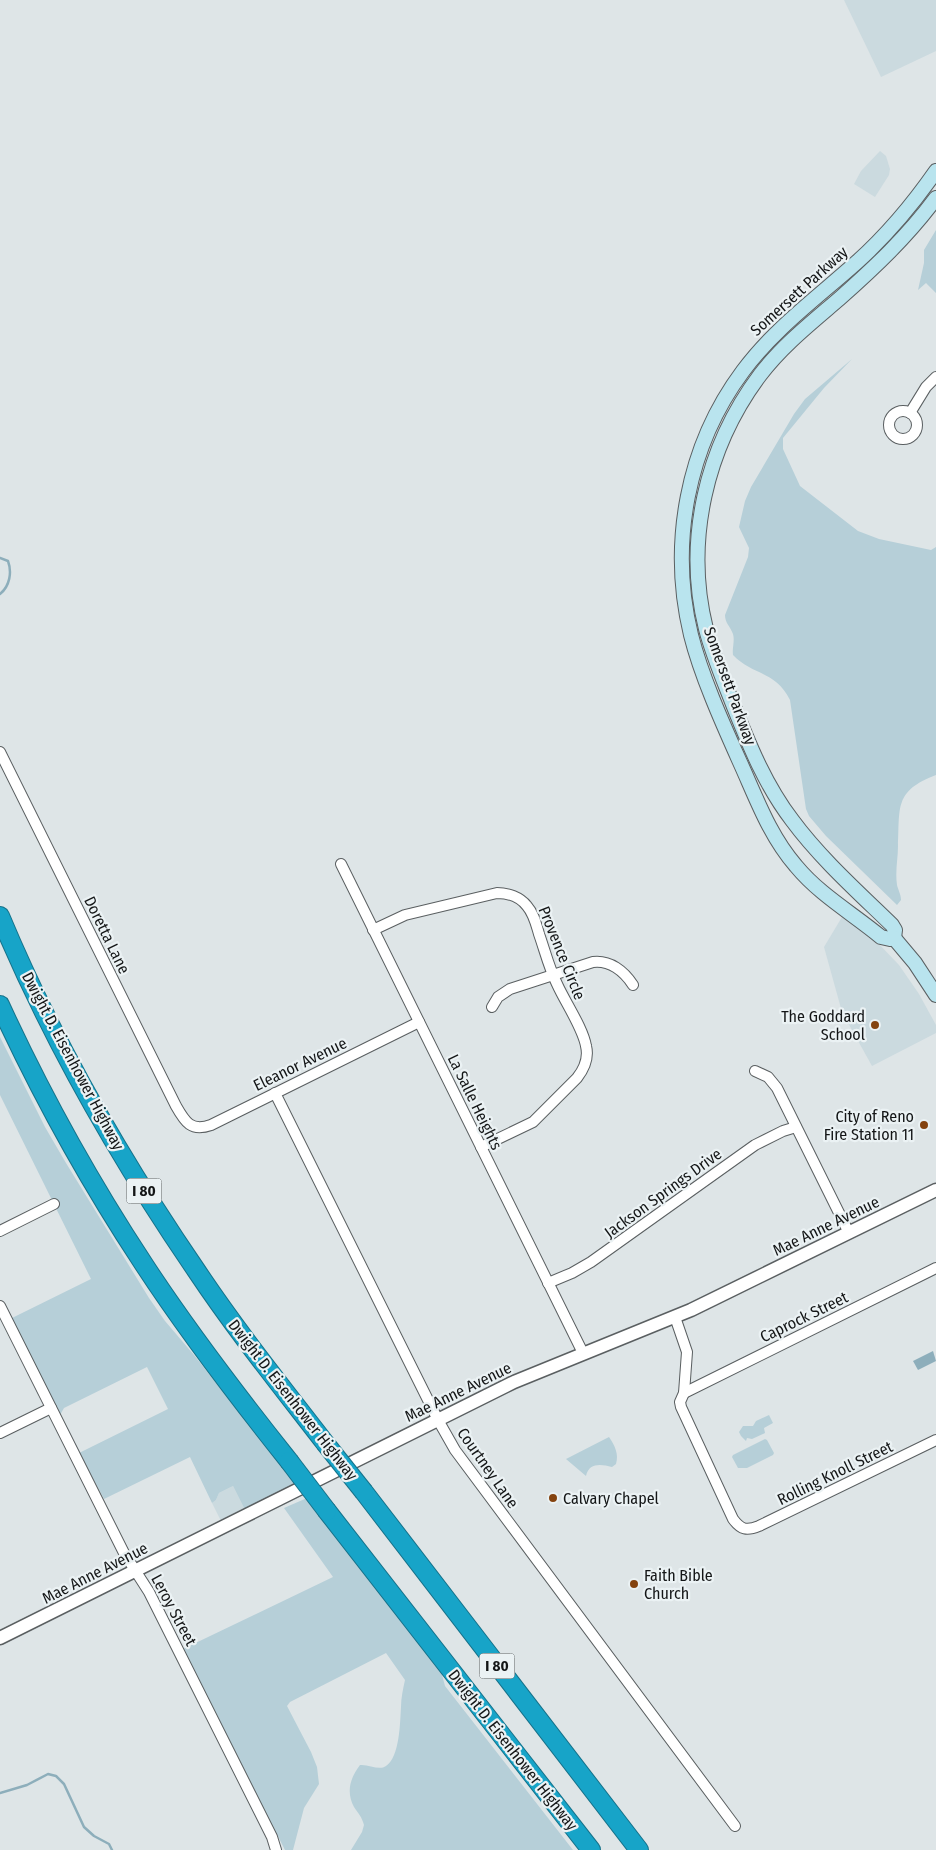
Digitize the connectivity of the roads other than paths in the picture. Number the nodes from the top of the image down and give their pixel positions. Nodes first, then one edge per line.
1 (936, 171) edge
2 (936, 198) edge
3 (936, 377) edge
4 (910, 413) dead end
5 (0, 752) edge
6 (341, 864) dead end
7 (0, 916) edge
8 (373, 930) junction
9 (894, 938) junction
10 (553, 975) junction
11 (633, 984) dead end
12 (936, 995) edge
13 (0, 1005) edge
14 (492, 1007) dead end
15 (419, 1022) junction
16 (755, 1071) dead end
17 (275, 1093) junction
18 (194, 1127) joint
19 (796, 1127) junction
20 (481, 1147) junction
21 (936, 1190) edge
22 (54, 1204) dead end
23 (0, 1231) edge
24 (849, 1233) junction
25 (936, 1268) edge
26 (548, 1283) junction
27 (0, 1306) edge
28 (675, 1317) junction
29 (583, 1353) junction
30 (684, 1393) junction
31 (51, 1408) junction
32 (438, 1420) junction
33 (0, 1433) edge
34 (936, 1440) edge
35 (135, 1571) junction
36 (0, 1638) edge
37 (735, 1826) dead end
38 (276, 1850) edge
39 (591, 1850) edge
40 (639, 1850) edge

1 - 9 main road, Somersett Parkway
2 - 9 main road, Somersett Parkway
3 - 4 street
5 - 18 street, Doretta Lane
6 - 8 street, La Salle Heights
7 - 40 highway, Dwight D. Eisenhower Highway / I 80, bridge
8 - 10 street, Provence Circle
8 - 15 street, La Salle Heights
9 - 12 main road, Somersett Parkway
10 - 11 street
10 - 14 street
10 - 20 street, Provence Circle
13 - 39 highway, Dwight D. Eisenhower Highway / I 80, bridge
15 - 17 street, Eleanor Avenue
15 - 20 street, La Salle Heights
16 - 19 street
17 - 18 street, Eleanor Avenue
17 - 32 street, Courtney Lane
19 - 24 street
19 - 26 street, Jackson Springs Drive
20 - 26 street, La Salle Heights
21 - 24 street, Mae Anne Avenue
22 - 23 street
24 - 28 street, Mae Anne Avenue
25 - 30 street, Caprock Street
26 - 29 street, La Salle Heights
27 - 31 street, Leroy Street
28 - 29 street, Mae Anne Avenue
28 - 30 street
29 - 32 street, Mae Anne Avenue
30 - 34 street, Rolling Knoll Street
31 - 33 street
31 - 35 street, Leroy Street
32 - 35 street, Mae Anne Avenue
32 - 37 street, Courtney Lane
35 - 36 street, Mae Anne Avenue
35 - 38 street, Leroy Street

